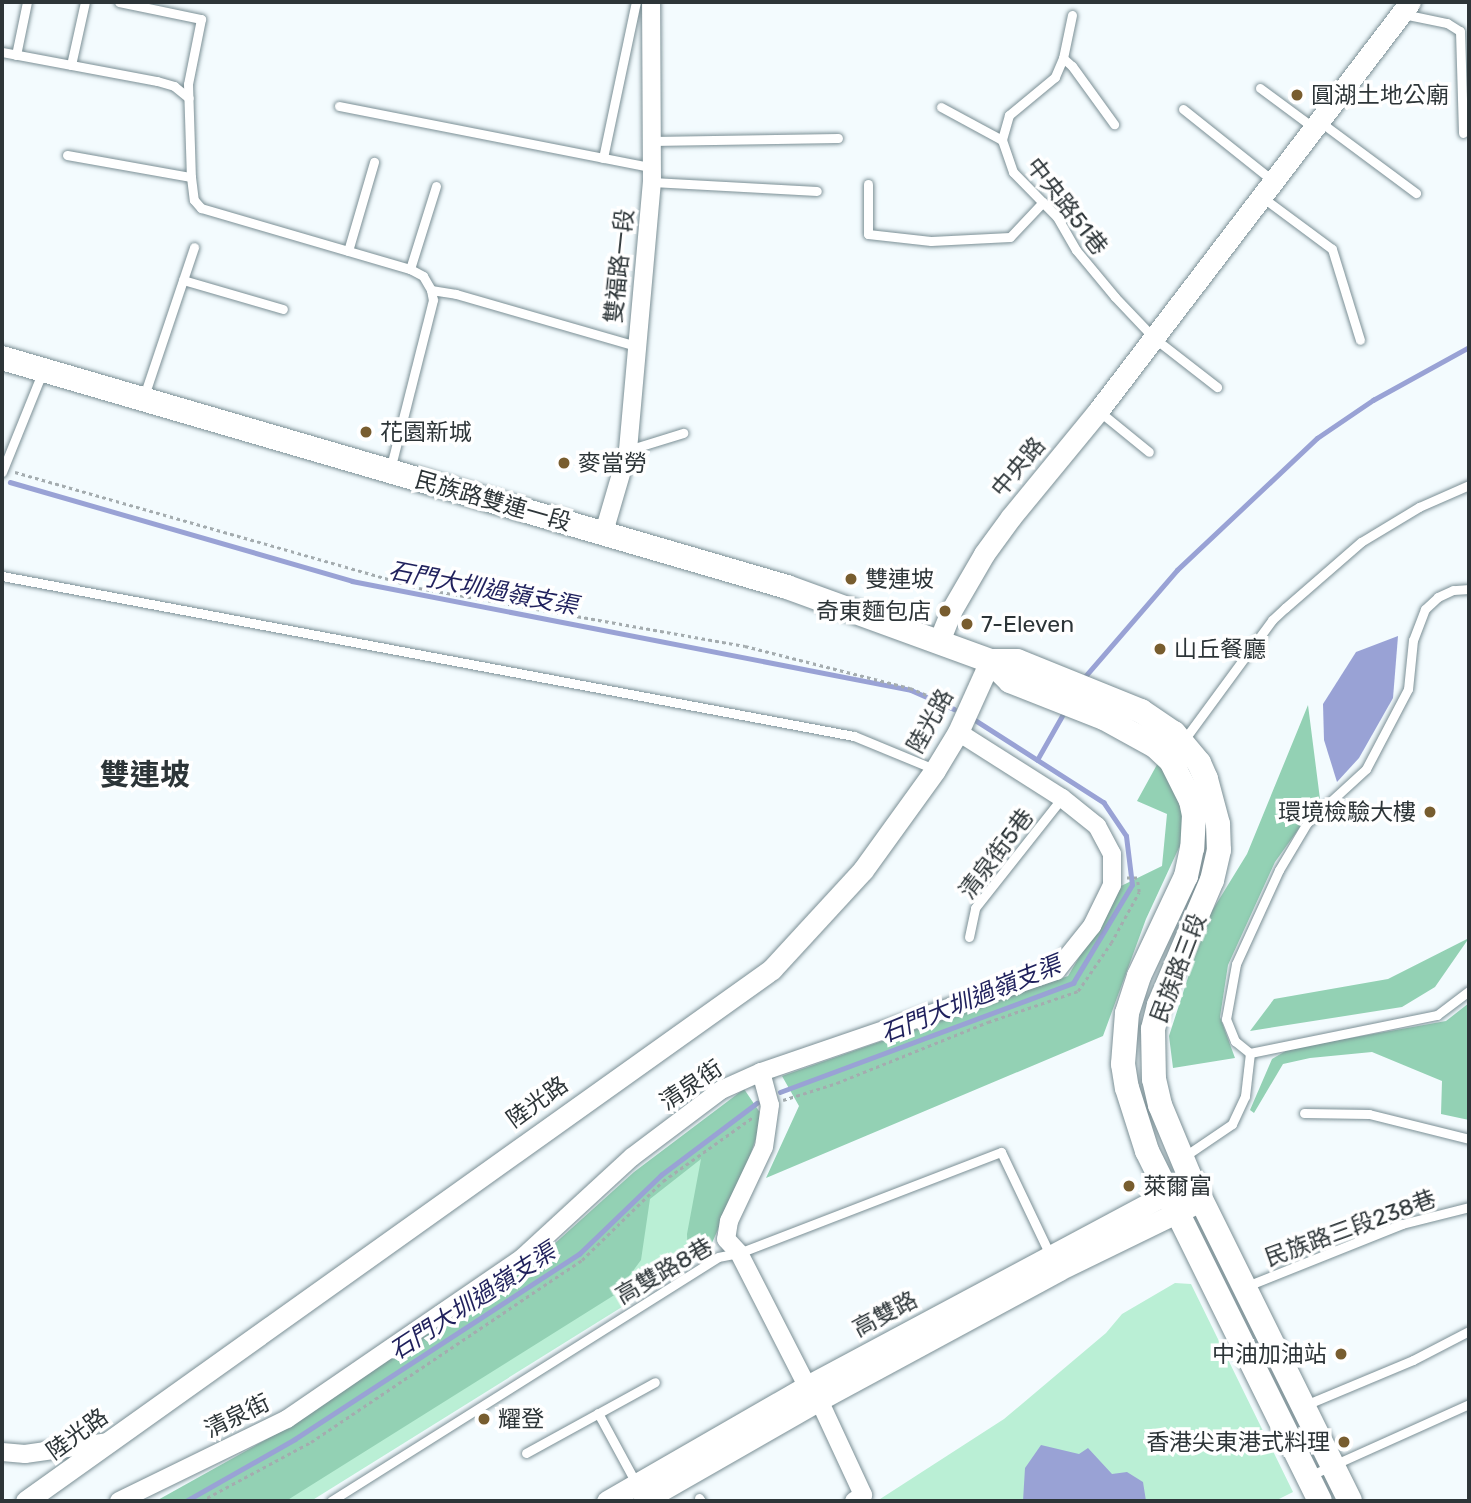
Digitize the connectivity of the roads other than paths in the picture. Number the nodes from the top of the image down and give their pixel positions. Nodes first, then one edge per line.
1 (27, 2) edge
2 (85, 2) edge
3 (119, 2) edge
4 (636, 2) edge
5 (651, 2) edge
6 (1407, 8) edge
7 (1072, 15) dead end
8 (2, 52) edge
9 (16, 55) junction
10 (1063, 58) junction
11 (71, 65) junction
12 (1260, 88) dead end
13 (189, 98) junction
14 (340, 106) dead end
15 (941, 107) dead end
16 (1183, 109) dead end
17 (1114, 124) dead end
18 (1317, 125) junction
19 (1463, 133) dead end
20 (838, 138) dead end
21 (1002, 140) junction
22 (652, 141) junction
23 (66, 155) dead end
24 (603, 158) junction
25 (374, 162) dead end
26 (652, 175) junction
27 (191, 177) junction
28 (868, 184) dead end
29 (436, 186) dead end
30 (1268, 189) junction
31 (817, 191) dead end
32 (1416, 193) dead end
33 (1044, 202) junction
34 (194, 247) dead end
35 (348, 251) junction
36 (410, 269) junction
37 (183, 280) junction
38 (431, 290) junction
39 (283, 309) dead end
40 (1154, 338) junction
41 (1360, 340) dead end
42 (636, 346) junction
43 (2, 358) edge
44 (43, 370) junction
45 (1217, 387) dead end
46 (143, 398) junction
47 (1098, 411) junction
48 (683, 433) dead end
49 (628, 450) junction
50 (1149, 452) dead end
51 (3, 470) edge
52 (390, 471) junction
53 (1469, 485) edge
54 (604, 532) junction
55 (2, 576) edge
56 (1469, 589) edge
57 (939, 640) junction
58 (990, 661) junction
59 (958, 732) junction
60 (1183, 742) junction
61 (934, 770) junction
62 (1062, 798) junction
63 (970, 937) dead end
64 (1469, 991) edge
65 (1250, 1053) junction
66 (761, 1072) junction
67 (1304, 1113) dead end
68 (1469, 1139) edge
69 (1186, 1168) junction
70 (1172, 1202) junction
71 (1202, 1202) junction
72 (1469, 1207) edge
73 (739, 1252) junction
74 (1054, 1263) junction
75 (1245, 1286) junction
76 (1469, 1330) edge
77 (655, 1382) dead end
78 (813, 1393) junction
79 (1469, 1404) edge
80 (1304, 1406) junction
81 (598, 1413) junction
82 (1279, 1415) junction
83 (112, 1441) junction
84 (2, 1452) edge
85 (526, 1453) dead end
86 (1332, 1467) junction
87 (1308, 1476) junction
88 (640, 1493) edge
89 (859, 1498) edge
90 (26, 1501) edge
91 (118, 1501) edge
92 (331, 1501) edge
93 (607, 1501) edge
94 (1320, 1501) edge
95 (1350, 1501) edge

1 - 9 lane
2 - 11 lane
3 - 13 lane
4 - 24 lane
5 - 22 street, 雙福路一段
6 - 18 street, 中央路
6 - 19 lane
7 - 10 lane
8 - 9 lane
9 - 11 lane
10 - 17 lane
10 - 21 lane
11 - 13 lane
12 - 18 lane
13 - 27 lane
14 - 24 lane
15 - 21 lane
16 - 30 lane
18 - 30 street, 中央路
18 - 32 lane
20 - 22 lane
21 - 33 lane, 中央路51巷
22 - 26 street, 雙福路一段
23 - 27 lane
24 - 26 lane
25 - 35 lane
26 - 31 lane
26 - 42 street, 雙福路一段
27 - 35 lane
28 - 33 lane
29 - 36 lane
30 - 40 street, 中央路
30 - 41 lane
33 - 40 lane, 中央路51巷
34 - 37 lane
35 - 36 lane
36 - 38 lane
37 - 39 lane
37 - 46 lane
38 - 42 lane
38 - 52 lane
40 - 45 lane
40 - 47 street, 中央路
42 - 49 street, 雙福路一段
43 - 44 main road, 民族路雙連一段
44 - 46 main road, 民族路雙連一段
44 - 51 lane
46 - 52 main road, 民族路雙連一段
47 - 50 lane
47 - 57 street, 中央路
48 - 49 lane
49 - 54 street, 雙福路一段
52 - 54 main road, 民族路雙連一段
53 - 60 lane
54 - 57 main road, 民族路雙連一段
55 - 61 lane
56 - 65 lane
57 - 58 main road, 民族路三段
58 - 59 street, 陸光路
58 - 60 main road, 民族路三段
58 - 70 main road, 民族路三段
59 - 61 street, 陸光路
59 - 62 street, 清泉街
60 - 69 main road, 民族路三段
61 - 83 street, 陸光路
62 - 63 lane, 清泉街5巷
62 - 66 street, 清泉街
64 - 65 lane
65 - 69 lane
66 - 73 street
66 - 91 street, 清泉街
67 - 68 lane
69 - 70 street, 高雙路
69 - 71 main road, 民族路三段
70 - 71 street, 高雙路
70 - 74 street, 高雙路
70 - 82 main road, 民族路三段
71 - 75 main road, 民族路三段
72 - 75 lane, 民族路三段238巷
73 - 74 lane, 高雙路8巷
73 - 78 street
73 - 92 lane, 高雙路8巷
74 - 78 street, 高雙路
75 - 80 main road, 民族路三段
76 - 80 lane
77 - 81 lane
78 - 88 street, 高雙路
78 - 89 street
79 - 86 lane
80 - 82 lane
80 - 86 main road, 民族路三段
81 - 85 lane
81 - 88 lane
82 - 87 main road, 民族路三段
83 - 84 street
83 - 90 street, 陸光路
86 - 87 lane
86 - 95 main road, 民族路三段
87 - 94 main road, 民族路三段
88 - 93 street, 高雙路

